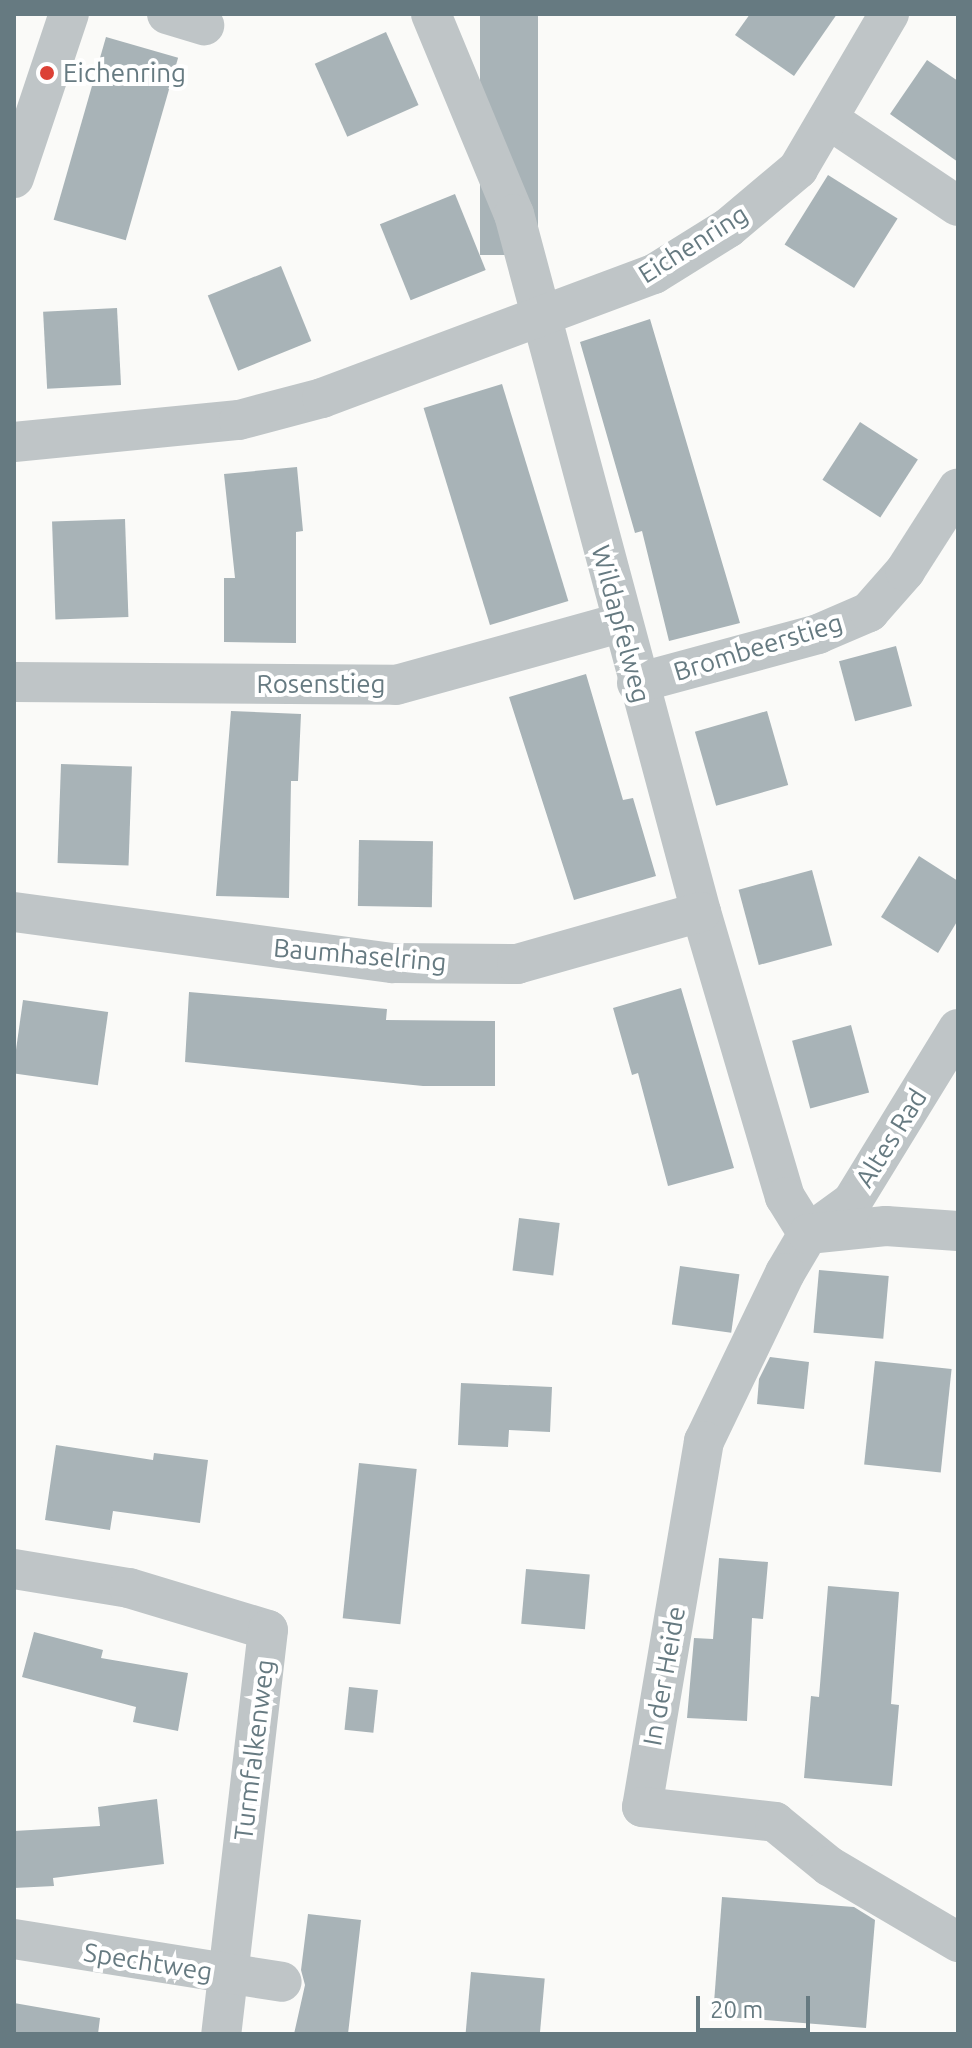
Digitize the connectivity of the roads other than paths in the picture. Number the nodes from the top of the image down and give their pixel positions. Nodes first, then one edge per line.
1 (69, 14) edge
2 (431, 14) edge
3 (889, 14) edge
4 (828, 119) junction
5 (14, 178) edge
6 (958, 206) edge
7 (540, 316) junction
8 (14, 442) edge
9 (958, 488) edge
10 (620, 623) junction
11 (14, 682) edge
12 (637, 683) junction
13 (14, 912) edge
14 (701, 912) junction
15 (958, 1029) edge
16 (958, 1231) edge
17 (808, 1234) junction
18 (14, 1569) edge
19 (951, 1938) edge
20 (14, 1939) edge
21 (228, 1975) junction
22 (282, 1982) dead end
23 (221, 2034) edge

1 - 5 street
2 - 7 street, Wildapfelweg
3 - 4 street, Eichenring
4 - 6 street
4 - 7 street, Eichenring
7 - 8 street, Eichenring
7 - 10 street, Wildapfelweg
9 - 12 street, Brombeerstieg
10 - 11 street, Rosenstieg
10 - 12 street, Wildapfelweg
12 - 14 street, Wildapfelweg
13 - 14 street, Baumhaselring
14 - 17 street, Wildapfelweg
15 - 17 street, Altes Rad
16 - 17 street
17 - 19 street, In der Heide
18 - 21 street, Turmfalkenweg
20 - 21 street, Spechtweg
21 - 22 street, Spechtweg
21 - 23 street, Turmfalkenweg

